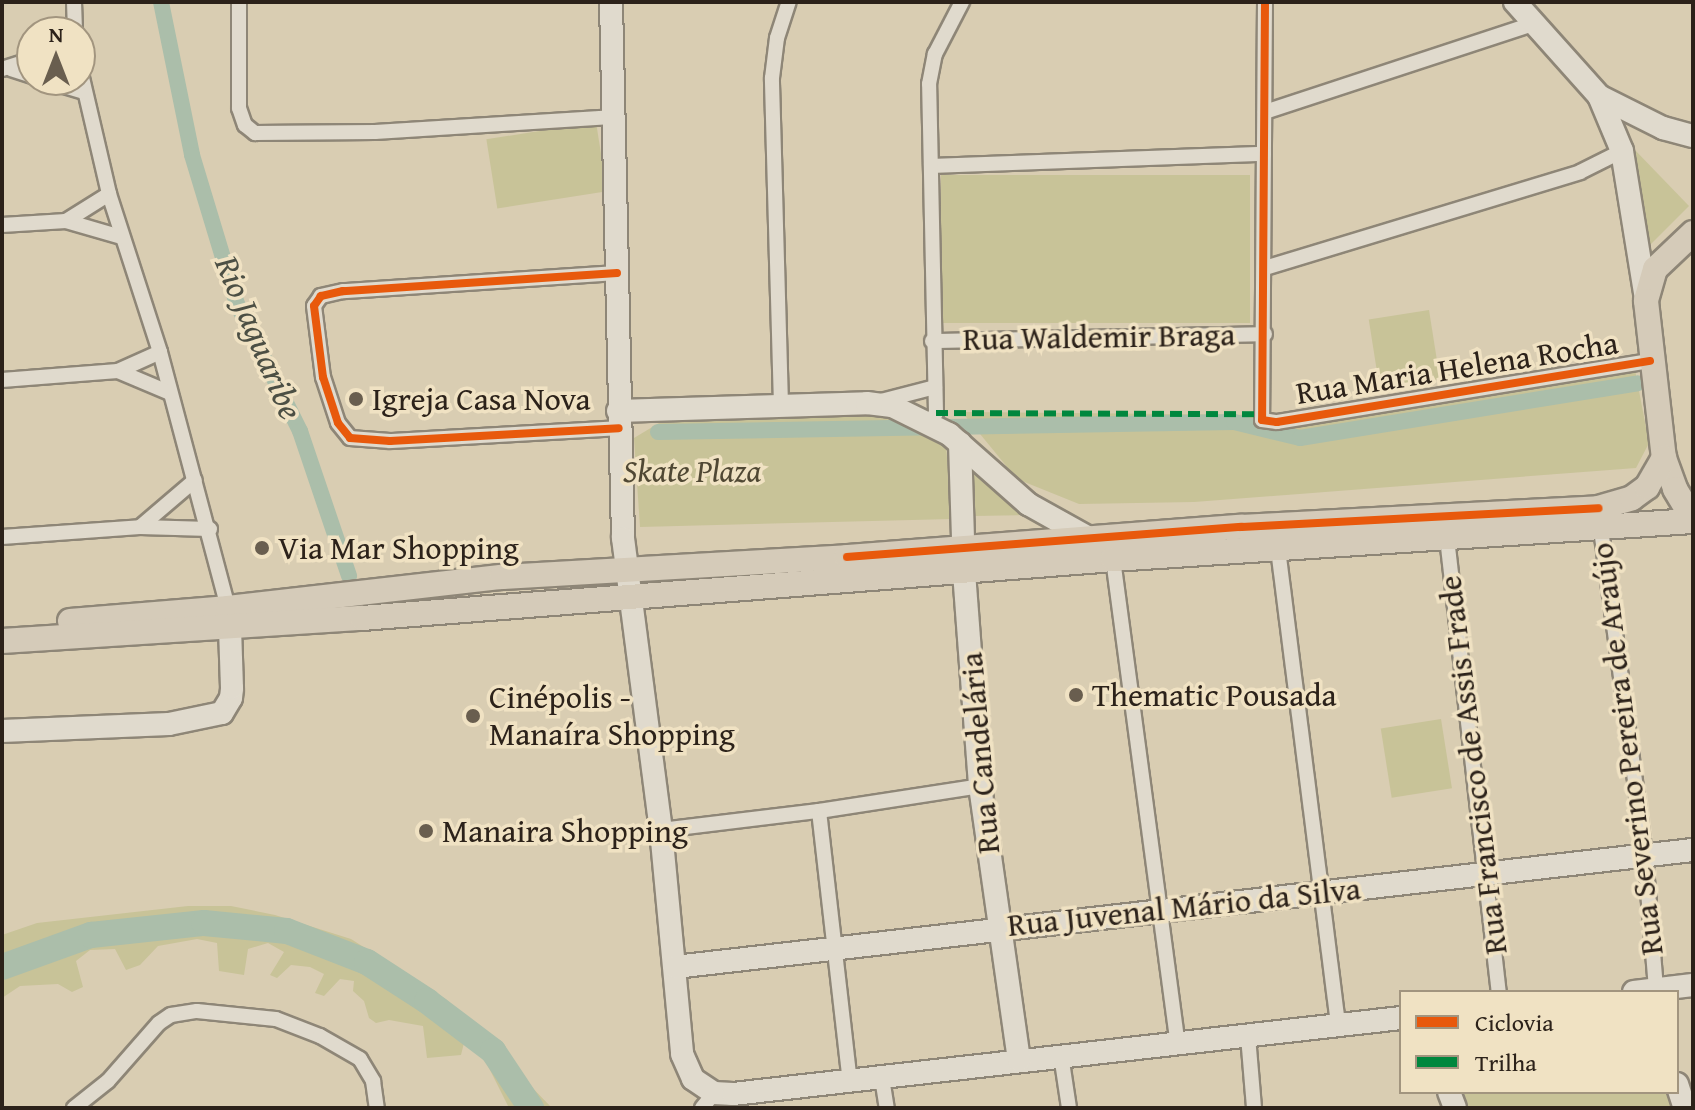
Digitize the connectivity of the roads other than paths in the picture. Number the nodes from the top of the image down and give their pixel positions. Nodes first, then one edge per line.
1 (239, 2) edge
2 (611, 2) edge
3 (789, 2) edge
4 (962, 2) edge
5 (1265, 2) edge
6 (1515, 2) edge
7 (1533, 24) junction
8 (85, 96) edge
9 (1599, 96) junction
10 (1265, 112) junction
11 (612, 117) junction
12 (1693, 136) edge
13 (1622, 151) junction
14 (1264, 154) junction
15 (931, 166) junction
16 (109, 194) junction
17 (66, 221) junction
18 (2, 225) edge
19 (1693, 233) edge
20 (121, 237) junction
21 (1265, 268) junction
22 (617, 273) junction
23 (1646, 301) junction
24 (1265, 334) junction
25 (932, 341) junction
26 (160, 352) junction
27 (1650, 361) junction
28 (118, 371) junction
29 (2, 380) edge
30 (935, 387) junction
31 (168, 392) junction
32 (867, 403) junction
33 (781, 405) junction
34 (618, 420) junction
35 (943, 430) junction
36 (1664, 458) junction
37 (195, 480) junction
38 (1599, 518) junction
39 (1693, 520) edge
40 (140, 527) junction
41 (210, 529) junction
42 (2, 537) edge
43 (1087, 537) junction
44 (1447, 538) junction
45 (1278, 549) junction
46 (1113, 559) junction
47 (964, 560) junction
48 (626, 568) junction
49 (628, 595) junction
50 (229, 618) junction
51 (2, 626) edge
52 (2, 641) edge
53 (2, 731) edge
54 (980, 786) junction
55 (819, 811) junction
56 (661, 830) junction
57 (1693, 850) edge
58 (1645, 855) junction
59 (1483, 873) junction
60 (1323, 891) junction
61 (1161, 910) junction
62 (997, 927) junction
63 (835, 947) junction
64 (675, 967) junction
65 (1693, 985) edge
66 (1499, 990) edge
67 (1649, 990) edge
68 (1656, 990) edge
69 (1399, 1018) edge
70 (1338, 1026) junction
71 (1248, 1036) junction
72 (1178, 1043) junction
73 (1061, 1055) junction
74 (1019, 1060) junction
75 (882, 1078) junction
76 (850, 1081) junction
77 (708, 1100) edge
78 (74, 1108) edge
79 (377, 1108) edge
80 (887, 1108) edge
81 (1069, 1108) edge
82 (1254, 1108) edge

1 - 11 street
2 - 11 main road
3 - 33 street
4 - 15 street
5 - 10 street
6 - 7 main road
7 - 9 main road
7 - 10 street
8 - 16 street
9 - 12 main road
9 - 13 main road
10 - 14 street
11 - 22 main road
13 - 21 street
13 - 23 main road
14 - 15 street
14 - 21 street
15 - 25 street
16 - 17 street
16 - 20 street
17 - 18 street
17 - 20 street
19 - 23 main road
20 - 26 street
21 - 24 street
22 - 34 main road
22 - 34 street
23 - 27 main road
24 - 25 street, Rua Waldemir Braga
24 - 27 street, Rua Maria Helena Rocha
25 - 30 street
26 - 28 street
26 - 31 street
27 - 36 main road
28 - 29 street
28 - 31 street
30 - 32 street, Rua Waldemir Braga
30 - 35 street
31 - 37 street
32 - 33 main road, Rua Waldemir Braga
32 - 35 main road, Rua Waldemir Braga
33 - 34 main road, Rua Waldemir Braga
34 - 48 main road
35 - 43 main road, Rua Waldemir Braga
35 - 47 main road, Rua Candelária
36 - 38 main road
36 - 39 main road
37 - 40 street
37 - 41 street
38 - 39 main road
38 - 43 main road
38 - 44 main road
38 - 58 street, Rua Severino Pereira de Araújo
40 - 41 street
40 - 42 street
41 - 50 street
43 - 47 main road
44 - 45 main road
44 - 59 street, Rua Francisco de Assis Frade
45 - 46 main road
45 - 60 street
46 - 47 main road
46 - 61 street
47 - 48 main road
47 - 49 main road
47 - 54 main road, Rua Candelária
48 - 49 main road
48 - 50 main road
49 - 50 main road
49 - 56 main road
50 - 51 main road
50 - 52 main road
50 - 53 main road
54 - 55 street
54 - 62 main road, Rua Candelária
55 - 56 street
55 - 63 street
56 - 64 main road
57 - 58 main road, Rua Juvenal Mário da Silva
58 - 59 main road, Rua Juvenal Mário da Silva
58 - 67 street, Rua Severino Pereira de Araújo
59 - 60 main road, Rua Juvenal Mário da Silva
59 - 66 street, Rua Francisco de Assis Frade
60 - 61 main road, Rua Juvenal Mário da Silva
60 - 70 street
61 - 62 main road, Rua Juvenal Mário da Silva
61 - 72 street
62 - 63 main road, Rua Juvenal Mário da Silva
62 - 74 main road, Rua Candelária
63 - 64 main road, Rua Juvenal Mário da Silva
63 - 76 street
64 - 77 main road
65 - 68 main road
69 - 70 main road
70 - 71 main road
71 - 72 main road
71 - 82 street
72 - 73 main road
73 - 74 main road
73 - 81 street
74 - 75 main road
75 - 76 main road
75 - 80 street
76 - 77 main road
78 - 79 street

